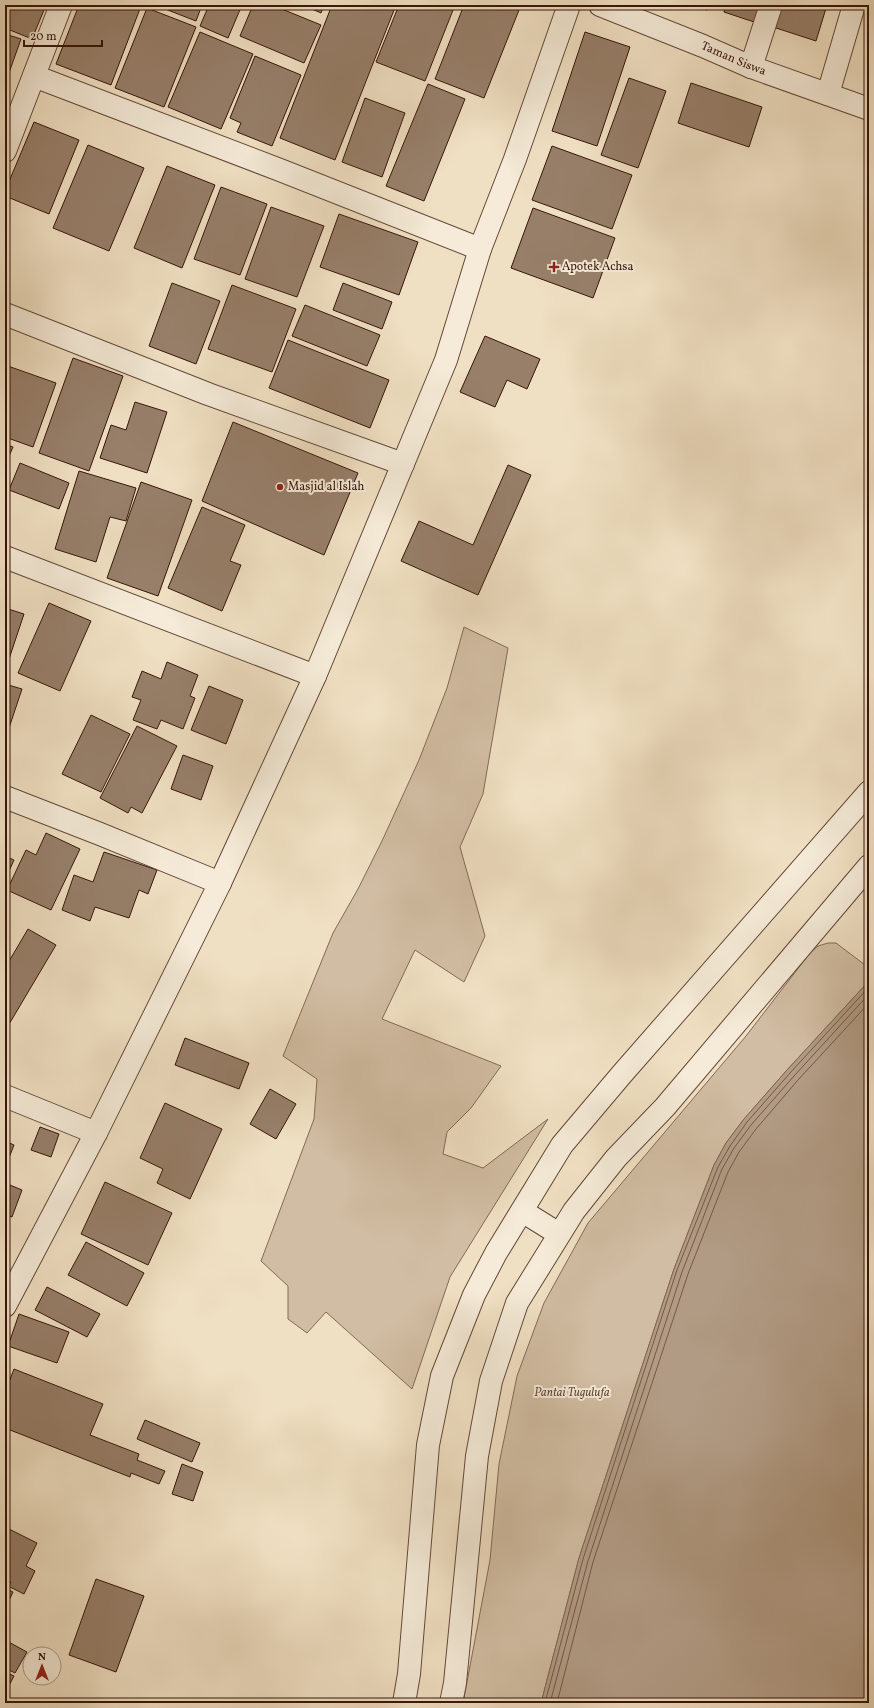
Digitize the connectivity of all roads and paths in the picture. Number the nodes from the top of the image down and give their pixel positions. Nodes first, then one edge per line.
1 (61, 5) edge
2 (569, 5) edge
3 (600, 5) edge
4 (771, 5) edge
5 (854, 5) edge
6 (635, 12) edge
7 (751, 67) junction
8 (34, 76) junction
9 (828, 94) junction
10 (869, 109) edge
11 (5, 151) edge
12 (480, 248) junction
13 (5, 314) edge
14 (403, 464) junction
15 (5, 557) edge
16 (315, 676) junction
17 (5, 797) edge
18 (867, 798) edge
19 (869, 866) edge
20 (220, 883) junction
21 (5, 1096) edge
22 (96, 1133) junction
23 (522, 1211) junction
24 (559, 1234) junction
25 (5, 1306) edge
26 (404, 1703) edge
27 (451, 1703) edge

1 - 8 street
2 - 12 street
3 - 6 street, Taman Siswa
4 - 7 street
5 - 9 street
6 - 7 street, Taman Siswa
7 - 9 street, Taman Siswa
8 - 11 street
8 - 12 street
9 - 10 street, Taman Siswa
12 - 14 street
13 - 14 street
14 - 16 street
15 - 16 street
16 - 20 street
17 - 20 street
18 - 23 street
19 - 24 street
20 - 22 street
21 - 22 street
22 - 25 street
23 - 24 street
23 - 26 street
24 - 27 street

